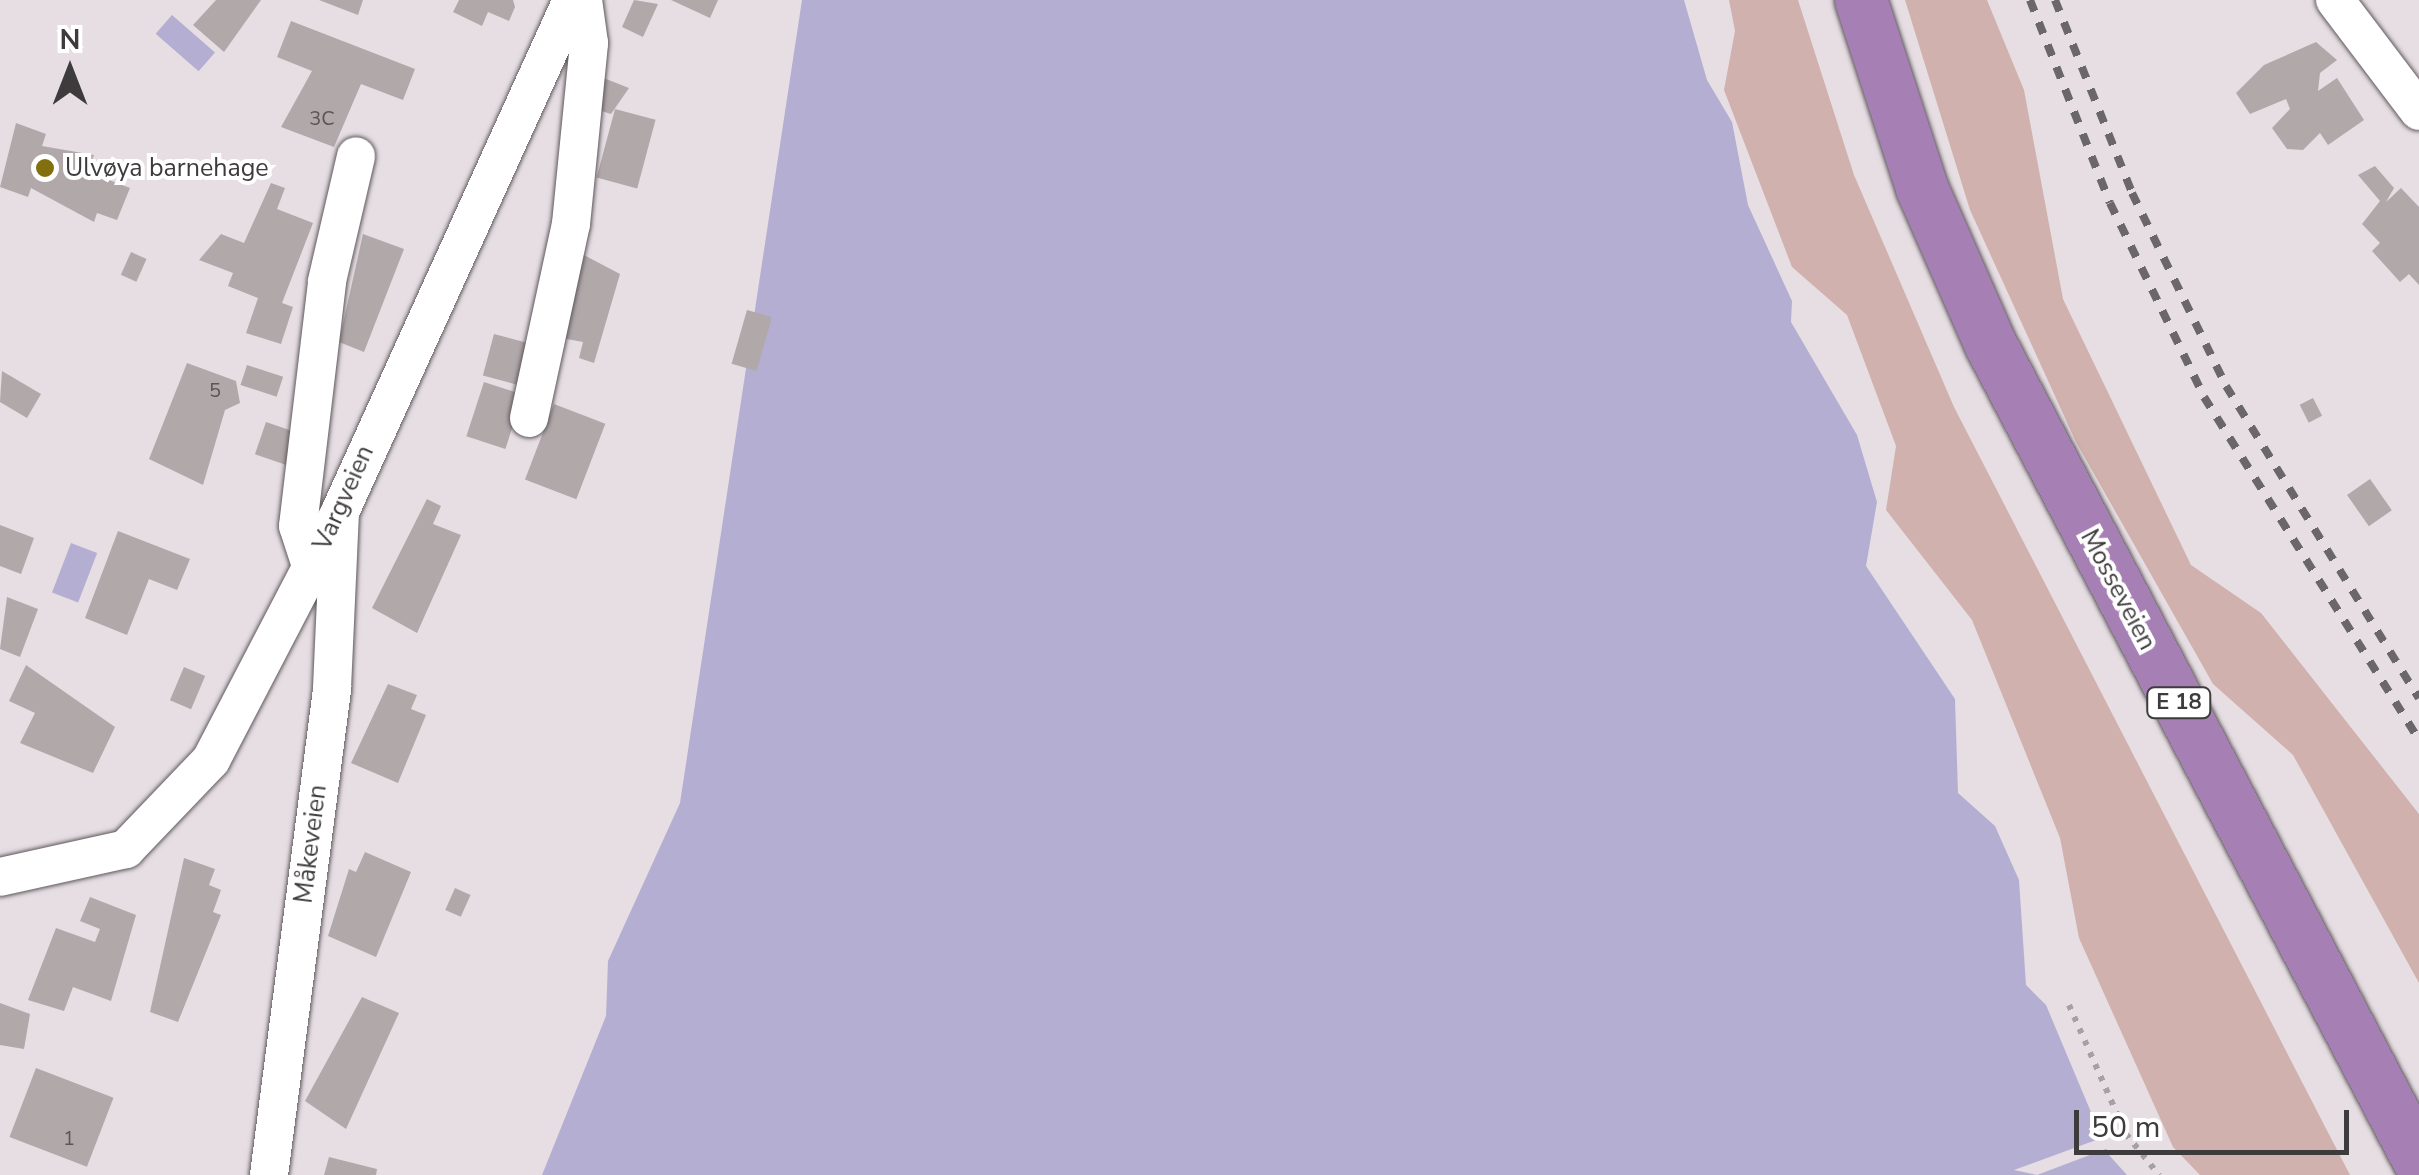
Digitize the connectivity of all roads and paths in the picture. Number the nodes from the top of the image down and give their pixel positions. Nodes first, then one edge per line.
1 (572, 0) edge
2 (583, 0) edge
3 (1860, 0) edge
4 (2335, 0) edge
5 (2419, 112) edge
6 (356, 156) dead end
7 (529, 418) dead end
8 (340, 512) junction
9 (312, 568) junction
10 (1, 883) edge
11 (2069, 1005) dead end
12 (2419, 1160) edge
13 (270, 1175) edge
14 (2159, 1175) edge

1 - 8 street, Vargveien
2 - 7 street
3 - 12 highway, Mosseveien / E 18
4 - 5 street
6 - 9 street
8 - 9 street, Vargveien
8 - 13 street, Måkeveien
9 - 10 street, Vargveien
11 - 14 path

